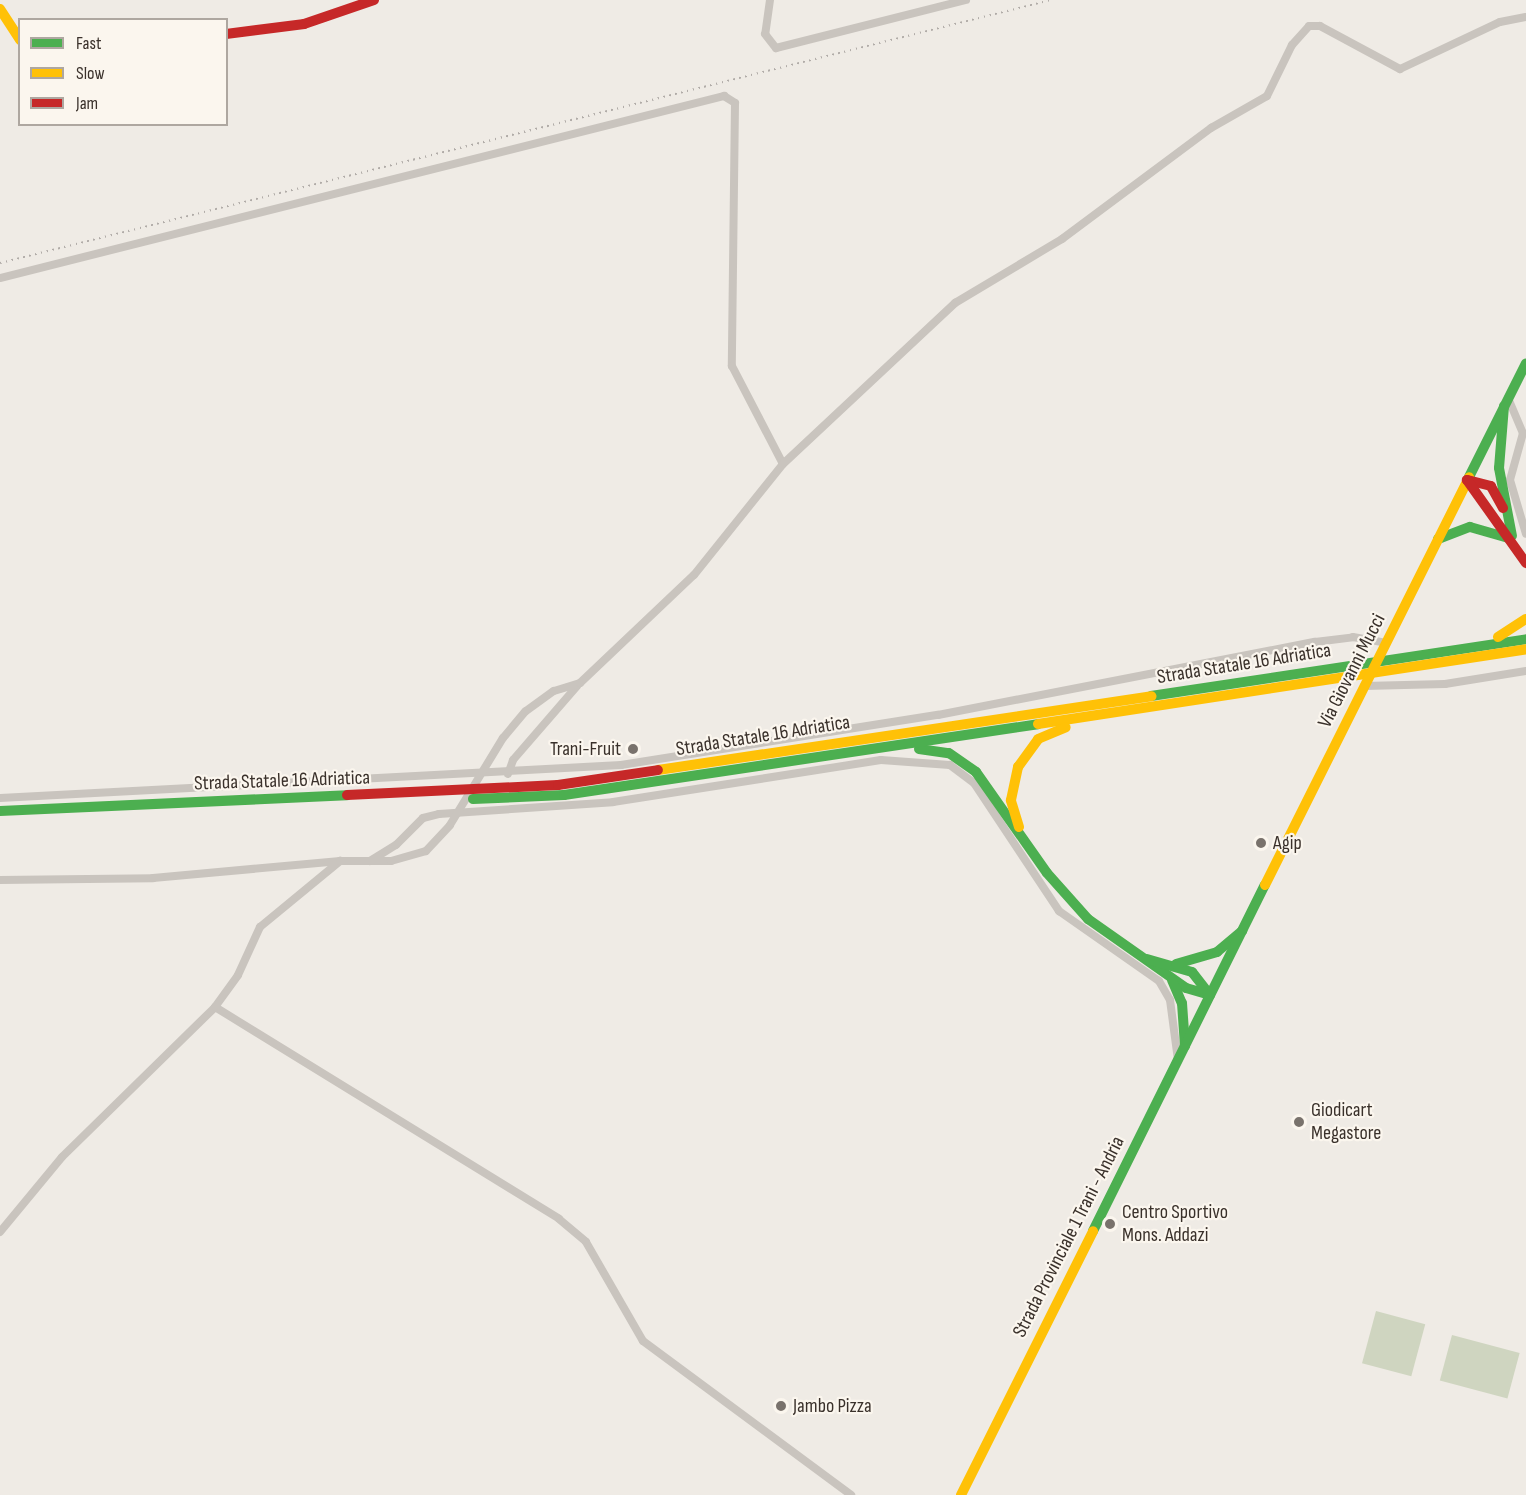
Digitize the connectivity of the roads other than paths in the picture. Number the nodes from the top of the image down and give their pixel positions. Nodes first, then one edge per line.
1 (374, 0) edge
2 (770, 0) edge
3 (966, 0) edge
4 (931, 4) edge
5 (0, 9) edge
6 (1526, 16) edge
7 (228, 34) edge
8 (18, 37) edge
9 (0, 278) edge
10 (1526, 363) edge
11 (1506, 402) junction
12 (783, 464) junction
13 (1467, 480) junction
14 (1503, 508) junction
15 (1526, 534) edge
16 (1438, 539) junction
17 (1513, 543) junction
18 (1526, 563) edge
19 (1526, 620) edge
20 (1526, 639) edge
21 (1386, 644) junction
22 (1526, 649) edge
23 (1427, 659) junction
24 (1355, 670) junction
25 (1526, 671) edge
26 (580, 683) junction
27 (1364, 686) junction
28 (1179, 702) junction
29 (863, 751) junction
30 (508, 774) junction
31 (0, 798) edge
32 (0, 811) edge
33 (0, 818) edge
34 (1022, 838) junction
35 (340, 861) junction
36 (369, 861) junction
37 (0, 880) edge
38 (1242, 931) junction
39 (1147, 958) junction
40 (1168, 964) junction
41 (1169, 976) junction
42 (1210, 995) junction
43 (214, 1006) junction
44 (1185, 1046) junction
45 (1178, 1060) junction
46 (0, 1232) edge
47 (851, 1495) edge
48 (961, 1495) edge

1 - 7 main road
2 - 4 street
3 - 4 street
5 - 8 main road
6 - 12 street
9 - 12 street
10 - 11 main road, Via Giovanni Mucci
11 - 13 main road, Via Giovanni Mucci
11 - 14 main road
11 - 15 street
12 - 26 street
13 - 14 main road
13 - 16 main road, Via Giovanni Mucci
13 - 17 main road
14 - 17 main road
16 - 17 main road
16 - 21 main road, Via Giovanni Mucci
17 - 18 main road
19 - 23 main road
20 - 23 main road, Strada Statale 16 Adriatica
21 - 27 main road, Via Giovanni Mucci
21 - 30 street
22 - 23 main road, Strada Statale 16 Adriatica
23 - 24 main road, Strada Statale 16 Adriatica
24 - 28 main road, Strada Statale 16 Adriatica
24 - 32 main road, Strada Statale 16 Adriatica
25 - 27 street
26 - 30 street
26 - 36 street
27 - 38 main road, Via Giovanni Mucci
28 - 29 main road, Strada Statale 16 Adriatica
28 - 34 main road
29 - 33 main road, Strada Statale 16 Adriatica
29 - 34 main road
30 - 31 street
34 - 39 main road
35 - 36 street
35 - 37 street
35 - 43 street
36 - 45 street
38 - 40 main road
38 - 42 main road, Via Giovanni Mucci
39 - 40 main road
39 - 41 main road
40 - 42 main road
41 - 42 main road
41 - 44 main road
42 - 44 main road, Strada Provinciale 1 Trani - Andria
43 - 46 street
43 - 47 street
44 - 45 main road, Strada Provinciale 1 Trani - Andria
45 - 48 main road, Strada Provinciale 1 Trani - Andria

